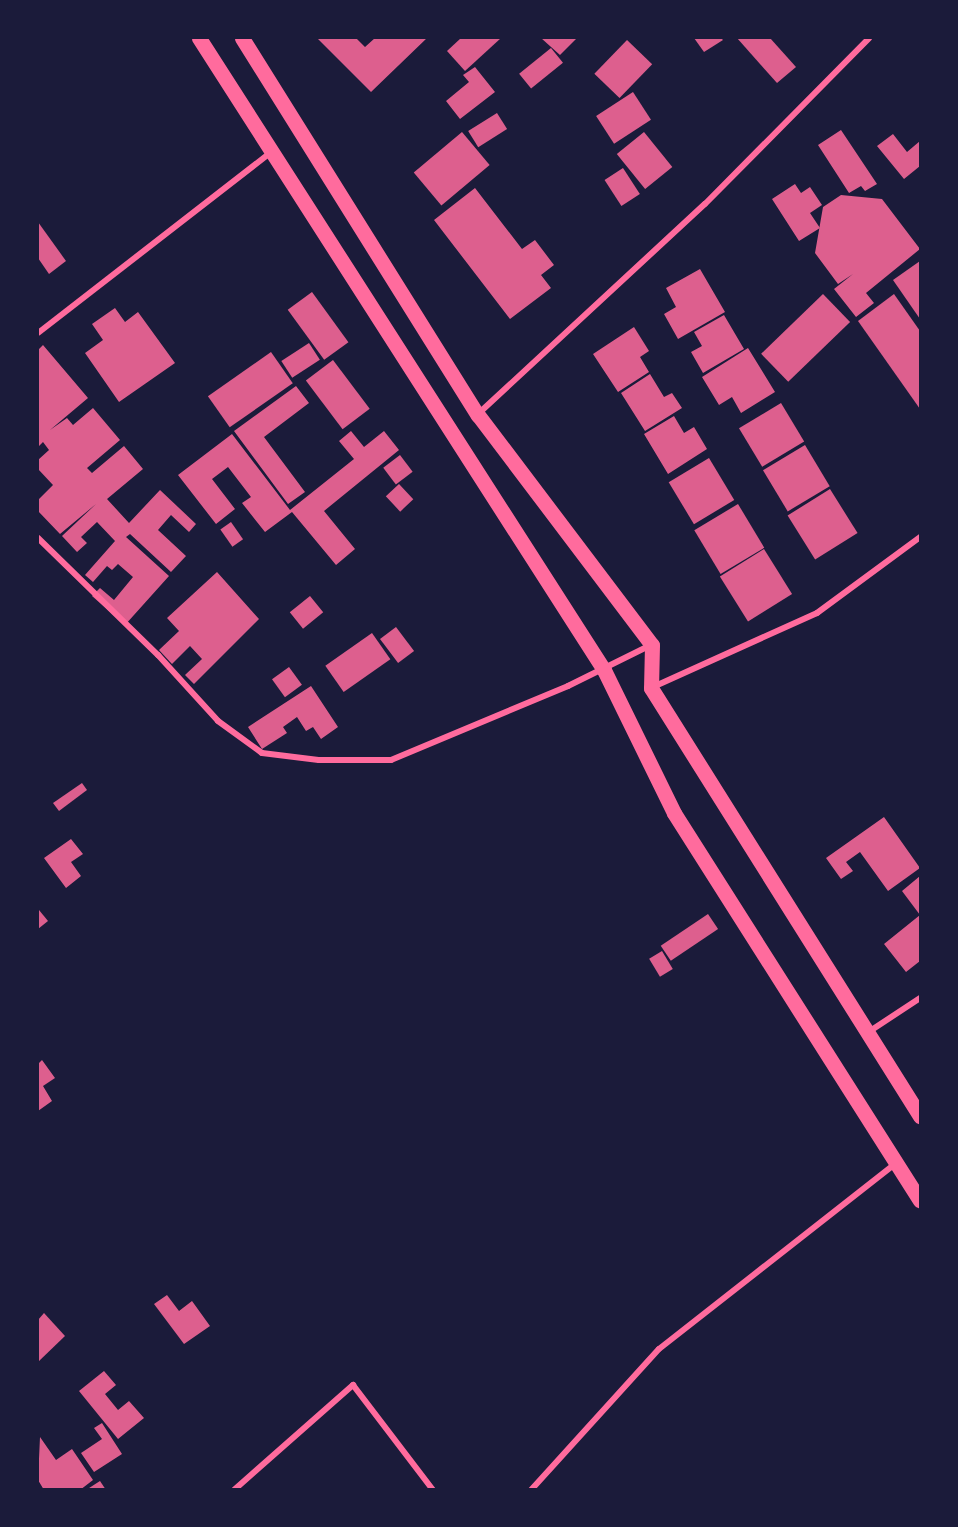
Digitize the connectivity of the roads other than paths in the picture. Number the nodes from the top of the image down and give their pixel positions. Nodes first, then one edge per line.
1 (199, 38) edge
2 (242, 38) edge
3 (869, 38) edge
4 (272, 152) junction
5 (38, 333) edge
6 (478, 415) junction
7 (921, 537) edge
8 (38, 538) edge
9 (652, 645) junction
10 (604, 670) junction
11 (651, 688) junction
12 (921, 998) edge
13 (870, 1031) junction
14 (921, 1116) edge
15 (898, 1162) junction
16 (921, 1201) edge
17 (234, 1490) edge
18 (433, 1490) edge
19 (531, 1490) edge

1 - 4 main road
2 - 6 main road
3 - 6 street
4 - 5 street
4 - 10 main road
6 - 9 main road
7 - 11 street
8 - 10 street
9 - 10 street
9 - 11 main road
10 - 15 main road
11 - 13 main road
12 - 13 street
13 - 14 main road
15 - 16 main road
15 - 19 street
17 - 18 street

